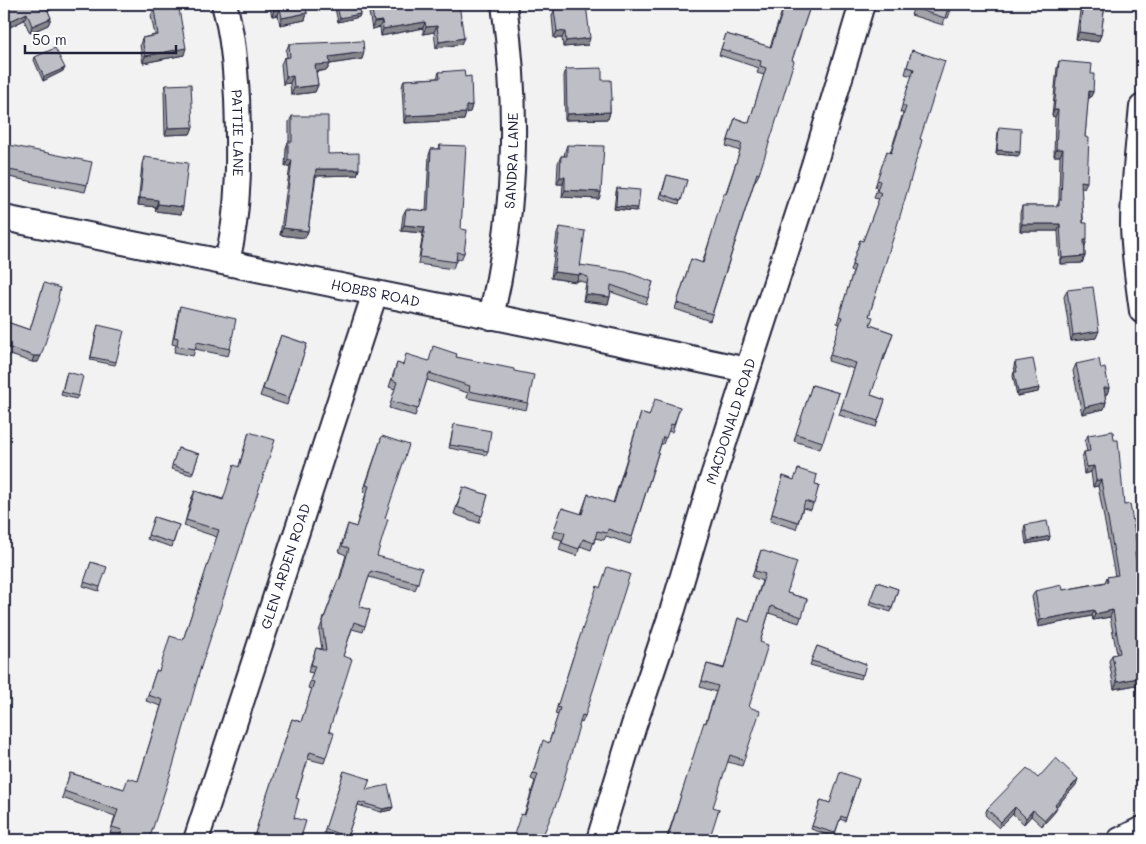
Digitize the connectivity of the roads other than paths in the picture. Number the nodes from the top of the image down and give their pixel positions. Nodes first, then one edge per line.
1 (224, 4) edge
2 (504, 4) edge
3 (862, 4) edge
4 (1142, 108) edge
5 (4, 218) edge
6 (227, 262) junction
7 (375, 293) junction
8 (1142, 311) edge
9 (491, 317) junction
10 (747, 370) junction
11 (1142, 830) edge
12 (196, 840) edge
13 (599, 840) edge
14 (1120, 840) edge

1 - 6 street, PATTIE LANE
2 - 9 street, SANDRA LANE
3 - 10 street, MACDONALD ROAD
4 - 8 street
5 - 6 street, HOBBS ROAD
6 - 7 street, HOBBS ROAD
7 - 9 street, HOBBS ROAD
7 - 12 street, GLEN ARDEN ROAD
9 - 10 street, HOBBS ROAD
10 - 13 street, MACDONALD ROAD
11 - 14 street

